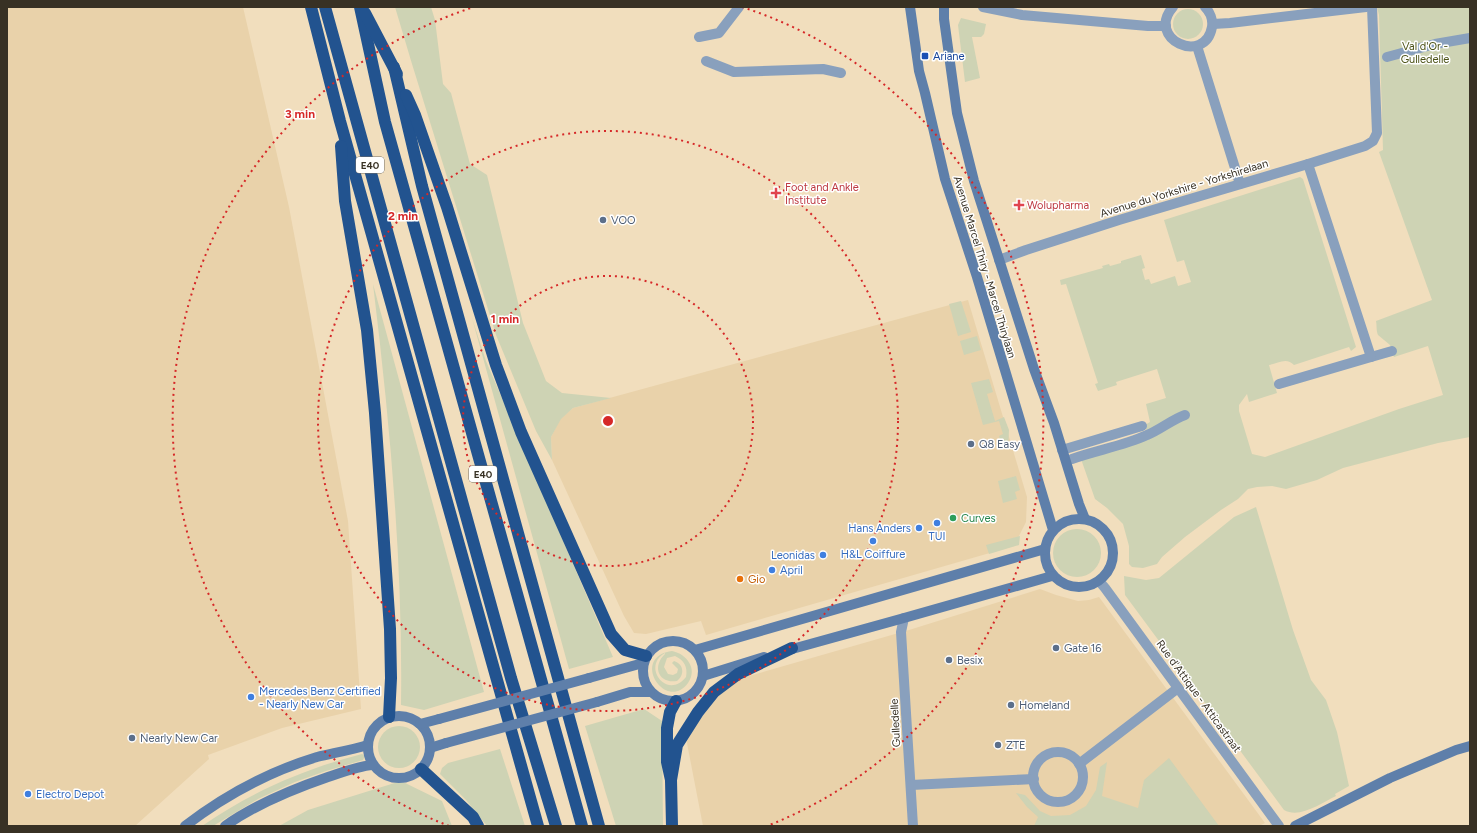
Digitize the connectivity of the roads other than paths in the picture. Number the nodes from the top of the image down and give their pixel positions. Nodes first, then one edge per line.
1 (311, 7) edge
2 (325, 7) edge
3 (361, 7) edge
4 (739, 7) edge
5 (910, 7) edge
6 (944, 7) edge
7 (983, 7) edge
8 (1173, 7) edge
9 (1205, 7) edge
10 (1366, 7) edge
11 (1372, 7) edge
12 (1212, 24) junction
13 (1166, 26) junction
14 (699, 37) dead end
15 (1470, 38) edge
16 (1197, 46) junction
17 (1387, 57) dead end
18 (706, 61) dead end
19 (394, 67) junction
20 (841, 74) dead end
21 (340, 121) junction
22 (1308, 164) junction
23 (1240, 184) junction
24 (999, 260) junction
25 (1392, 351) dead end
26 (1371, 357) junction
27 (1279, 384) dead end
28 (1185, 414) dead end
29 (1142, 426) dead end
30 (1062, 450) junction
31 (1072, 459) dead end
32 (1085, 519) junction
33 (1053, 530) junction
34 (1045, 549) junction
35 (1052, 576) junction
36 (1099, 581) junction
37 (904, 618) junction
38 (792, 648) junction
39 (695, 650) junction
40 (645, 659) junction
41 (703, 676) junction
42 (1178, 688) junction
43 (650, 692) junction
44 (676, 701) junction
45 (389, 717) junction
46 (420, 724) junction
47 (368, 745) junction
48 (1470, 746) edge
49 (430, 748) junction
50 (373, 764) junction
51 (1079, 764) junction
52 (421, 769) junction
53 (1034, 779) junction
54 (671, 780) junction
55 (911, 785) junction
56 (185, 826) edge
57 (225, 826) edge
58 (478, 826) edge
59 (538, 826) edge
60 (556, 826) edge
61 (582, 826) edge
62 (599, 826) edge
63 (672, 826) edge
64 (913, 826) edge
65 (1279, 826) edge
66 (1294, 826) edge

1 - 21 highway, E40
2 - 60 highway, E40
3 - 19 highway, E40
3 - 61 highway, E40
4 - 14 street
5 - 33 main road, Avenue Marcel Thiry - Marcel Thirylaan
6 - 24 main road, Avenue Marcel Thiry - Marcel Thirylaan
7 - 13 street
8 - 13 street
9 - 12 street
10 - 12 street
11 - 22 street, Avenue du Yorkshire - Yorkshirelaan
12 - 16 street
13 - 16 street
15 - 17 street
16 - 23 street
18 - 20 street
19 - 40 highway
19 - 62 highway, E40
21 - 45 highway
21 - 59 highway, E40
22 - 23 street, Avenue du Yorkshire - Yorkshirelaan
22 - 26 street
23 - 24 street, Avenue du Yorkshire - Yorkshirelaan
24 - 30 main road, Avenue Marcel Thiry - Marcel Thirylaan
25 - 26 street
26 - 27 street
28 - 31 street
29 - 30 street
30 - 32 main road, Avenue Marcel Thiry - Marcel Thirylaan
32 - 33 main road
32 - 36 main road
33 - 34 main road
34 - 35 main road
34 - 39 main road
35 - 36 main road
35 - 37 main road
36 - 42 street, Rue d'Attique - Atticastraat
37 - 38 main road
37 - 55 street, Gulledelle
38 - 41 main road
38 - 54 highway
39 - 40 main road
39 - 41 main road
40 - 43 main road
40 - 46 main road, bridge
41 - 44 main road
42 - 51 street
42 - 65 street, Rue d'Attique - Atticastraat
43 - 44 main road
43 - 49 main road, bridge
44 - 54 highway
45 - 46 main road
45 - 47 main road
46 - 49 main road
47 - 50 main road
47 - 56 main road
48 - 66 main road
49 - 52 main road
50 - 52 main road
50 - 57 main road
51 - 53 street
51 - 53 street
52 - 58 highway
53 - 55 street
54 - 63 highway
55 - 64 street, Gulledelle

